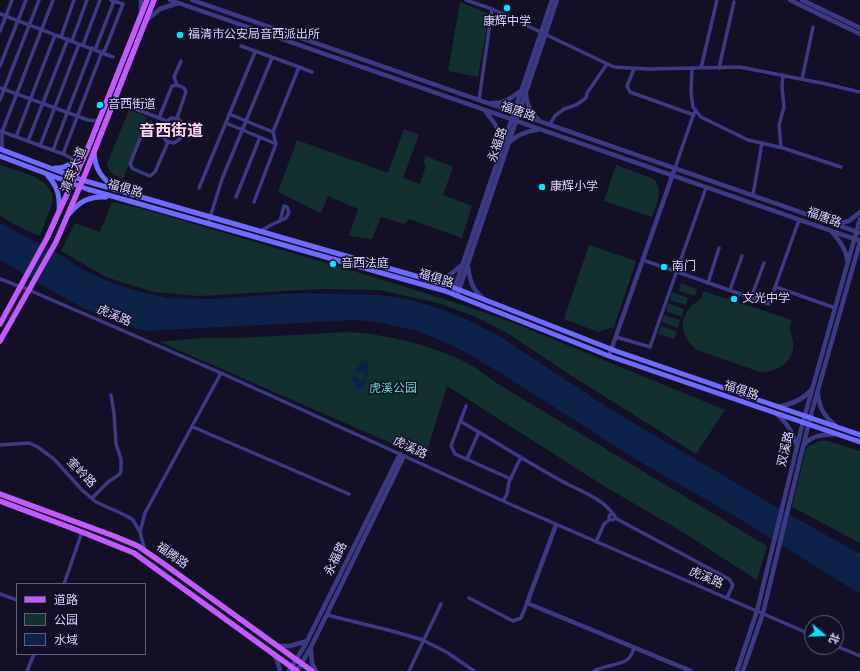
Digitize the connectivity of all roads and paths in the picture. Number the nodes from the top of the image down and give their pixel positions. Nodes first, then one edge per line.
1 (12, 0) edge
2 (26, 0) edge
3 (39, 0) edge
4 (53, 0) edge
5 (74, 0) edge
6 (87, 0) edge
7 (100, 0) edge
8 (112, 0) edge
9 (141, 0) edge
10 (146, 0) edge
11 (154, 0) edge
12 (170, 0) edge
13 (192, 0) edge
14 (466, 0) edge
15 (552, 0) edge
16 (558, 0) edge
17 (717, 0) edge
18 (790, 0) edge
19 (802, 0) edge
20 (734, 2) dead end
21 (178, 3) junction
22 (492, 9) junction
23 (0, 14) edge
24 (6, 16) junction
25 (18, 20) junction
26 (142, 20) junction
27 (29, 25) junction
28 (813, 26) dead end
29 (860, 28) edge
30 (42, 29) junction
31 (0, 31) edge
32 (540, 33) junction
33 (55, 34) junction
34 (860, 34) edge
35 (546, 35) junction
36 (61, 37) junction
37 (68, 39) junction
38 (72, 41) junction
39 (81, 44) junction
40 (241, 46) dead end
41 (94, 49) junction
42 (102, 52) junction
43 (255, 52) junction
44 (113, 56) dead end
45 (272, 58) junction
46 (181, 61) dead end
47 (606, 64) junction
48 (0, 66) edge
49 (299, 67) junction
50 (692, 68) junction
51 (701, 68) junction
52 (719, 68) junction
53 (634, 69) junction
54 (312, 72) dead end
55 (783, 76) junction
56 (802, 79) junction
57 (176, 85) junction
58 (2, 88) edge
59 (521, 90) junction
60 (860, 91) edge
61 (526, 92) junction
62 (17, 94) junction
63 (0, 100) edge
64 (31, 100) junction
65 (479, 100) junction
66 (114, 101) junction
67 (487, 102) junction
68 (43, 104) junction
69 (54, 108) junction
70 (484, 110) junction
71 (514, 112) junction
72 (67, 113) junction
73 (695, 113) junction
74 (229, 114) junction
75 (519, 114) junction
76 (77, 116) junction
77 (159, 118) junction
78 (177, 118) junction
79 (99, 121) junction
80 (167, 121) junction
81 (246, 121) junction
82 (514, 121) junction
83 (226, 122) junction
84 (542, 122) junction
85 (550, 124) junction
86 (145, 126) dead end
87 (243, 130) junction
88 (539, 130) junction
89 (1, 131) edge
90 (272, 132) junction
91 (16, 137) junction
92 (260, 137) junction
93 (28, 141) junction
94 (168, 142) junction
95 (762, 143) junction
96 (276, 144) junction
97 (506, 144) junction
98 (40, 146) junction
99 (781, 147) junction
100 (92, 149) junction
101 (1, 150) edge
102 (53, 150) junction
103 (63, 154) junction
104 (0, 156) edge
105 (73, 162) junction
106 (841, 167) dead end
107 (49, 168) junction
108 (675, 168) junction
109 (46, 174) junction
110 (672, 176) junction
111 (74, 177) junction
112 (82, 180) junction
113 (71, 184) junction
114 (80, 187) junction
115 (199, 188) dead end
116 (706, 188) junction
117 (118, 190) junction
118 (752, 195) junction
119 (115, 197) junction
120 (236, 197) dead end
121 (254, 202) dead end
122 (59, 212) junction
123 (860, 212) edge
124 (68, 216) junction
125 (210, 217) junction
126 (860, 219) edge
127 (799, 220) junction
128 (280, 221) dead end
129 (208, 224) junction
130 (834, 224) junction
131 (261, 231) junction
132 (831, 231) junction
133 (858, 233) edge
134 (855, 240) junction
135 (860, 242) edge
136 (719, 248) dead end
137 (742, 256) dead end
138 (643, 260) junction
139 (465, 264) junction
140 (764, 264) dead end
141 (848, 265) junction
142 (676, 272) junction
143 (0, 279) edge
144 (434, 281) junction
145 (708, 283) junction
146 (21, 286) junction
147 (776, 287) junction
148 (457, 289) junction
149 (29, 290) junction
150 (730, 290) junction
151 (455, 295) junction
152 (751, 298) junction
153 (484, 300) junction
154 (835, 308) junction
155 (0, 324) edge
156 (616, 337) junction
157 (0, 341) edge
158 (611, 349) junction
159 (609, 356) junction
160 (221, 373) junction
161 (812, 388) junction
162 (818, 390) junction
163 (111, 395) dead end
164 (466, 406) dead end
165 (778, 407) junction
166 (777, 414) junction
167 (807, 417) junction
168 (460, 421) junction
169 (806, 423) junction
170 (193, 427) junction
171 (839, 428) junction
172 (479, 432) junction
173 (836, 434) junction
174 (860, 435) edge
175 (860, 442) edge
176 (0, 445) edge
177 (797, 446) junction
178 (803, 447) junction
179 (402, 455) junction
180 (521, 457) junction
181 (467, 459) junction
182 (511, 479) junction
183 (0, 494) edge
184 (350, 494) dead end
185 (92, 498) junction
186 (0, 501) edge
187 (503, 502) junction
188 (612, 513) junction
189 (615, 518) junction
190 (610, 519) junction
191 (556, 525) junction
192 (82, 532) junction
193 (140, 532) junction
194 (596, 542) junction
195 (145, 551) junction
196 (64, 583) edge
197 (0, 594) edge
198 (469, 598) dead end
199 (727, 598) junction
200 (16, 600) edge
201 (527, 603) junction
202 (441, 604) dead end
203 (757, 611) junction
204 (763, 613) junction
205 (327, 615) junction
206 (804, 631) edge
207 (423, 640) junction
208 (307, 641) junction
209 (278, 646) junction
210 (311, 647) junction
211 (634, 648) junction
212 (844, 649) edge
213 (273, 654) junction
214 (34, 655) edge
215 (860, 656) edge
216 (296, 660) junction
217 (302, 664) junction
218 (290, 669) edge
219 (27, 671) edge
220 (280, 671) edge
221 (297, 671) edge
222 (312, 671) edge
223 (316, 671) edge
224 (409, 671) edge
225 (474, 671) edge
226 (594, 671) edge
227 (691, 671) edge
228 (737, 671) edge
229 (743, 671) edge

1 - 24 street
2 - 25 street
3 - 27 street
4 - 30 street
5 - 36 street
6 - 38 street
7 - 39 street
8 - 41 street
8 - 42 street
9 - 26 street
10 - 26 main road, 清荣大道
11 - 26 main road, 清荣大道
12 - 21 street, 福唐路
13 - 65 street, 福唐路
14 - 22 street
15 - 32 street, 永福路
16 - 35 street, 永福路
17 - 51 street
18 - 34 street
19 - 29 street
20 - 52 street
21 - 26 street
21 - 70 street, 福唐路
22 - 32 street
22 - 65 street
23 - 24 street
24 - 25 street
24 - 31 street
25 - 27 street
25 - 48 street
26 - 66 main road, 清荣大道
26 - 79 main road, 清荣大道
27 - 30 street
27 - 58 street
28 - 56 street
30 - 33 street
30 - 62 street
32 - 35 street
32 - 59 street, 永福路
33 - 36 street
33 - 64 street
35 - 47 street
35 - 61 street, 永福路
36 - 37 street
37 - 38 street
37 - 68 street
38 - 39 street
39 - 41 street
39 - 69 street
40 - 43 street
41 - 42 street
41 - 72 street
42 - 44 street
42 - 76 street
43 - 45 street
43 - 74 street
45 - 49 street
45 - 81 street
46 - 57 street
47 - 53 street
47 - 85 street
49 - 54 street
49 - 90 street
50 - 51 street
50 - 53 street
50 - 73 street
51 - 52 street
52 - 55 street
53 - 73 street
55 - 56 street
55 - 99 street
56 - 60 street
57 - 77 street
57 - 78 street
58 - 62 street
58 - 63 street
59 - 67 street
59 - 71 street, 永福路
61 - 75 street, 永福路
61 - 84 street
62 - 64 street
62 - 89 street
64 - 68 street
64 - 91 street
65 - 67 street, 福唐路
66 - 77 street
66 - 100 main road, 清荣大道
67 - 71 street, 福唐路
68 - 69 street
68 - 93 street
69 - 72 street
69 - 98 street
70 - 82 street, 福唐路
70 - 97 street
71 - 75 street, 福唐路
71 - 82 street, 永福路
72 - 76 street
72 - 102 street
73 - 95 street
73 - 108 street
74 - 81 street
74 - 83 street
75 - 82 street, 永福路
75 - 84 street, 福唐路
76 - 79 street
76 - 103 street
77 - 80 street
78 - 80 street
78 - 94 street
79 - 100 main road, 清荣大道
80 - 94 street
81 - 87 street
81 - 90 street
82 - 88 street, 福唐路
82 - 97 street, 永福路
83 - 87 street
83 - 115 street
84 - 85 street, 福唐路
85 - 108 street, 福唐路
86 - 94 street
87 - 92 street
87 - 125 street
88 - 97 street
88 - 110 street, 福唐路
89 - 91 street
89 - 101 street
90 - 96 street
91 - 93 street
92 - 96 street
92 - 120 street
93 - 98 street
95 - 99 street
95 - 118 street
96 - 121 street
97 - 139 street, 永福路
98 - 102 street
99 - 106 street
100 - 105 main road
100 - 111 main road, 清荣大道
100 - 112 main road, 清荣大道
100 - 117 main road
101 - 107 main road, 福俱路
102 - 103 street
103 - 105 street
104 - 109 main road, 福俱路
105 - 107 main road
107 - 111 main road, 福俱路
108 - 110 street
108 - 118 street, 福唐路
109 - 113 main road, 福俱路
109 - 122 main road
110 - 116 street, 福唐路
110 - 138 street
111 - 112 main road, 福俱路
111 - 113 main road, 清荣大道
112 - 114 main road, 清荣大道
112 - 117 main road, 福俱路
113 - 114 main road, 福俱路
113 - 122 main road, 清荣大道
114 - 119 main road, 福俱路
114 - 124 main road, 清荣大道
116 - 127 street, 福唐路
116 - 142 street
117 - 125 main road, 福俱路
118 - 130 street, 福唐路
119 - 124 main road
119 - 129 main road, 福俱路
122 - 146 main road, 清荣大道
123 - 130 street
124 - 149 main road, 清荣大道
125 - 129 street
125 - 131 main road, 福俱路
126 - 133 street, 双溪路
127 - 132 street, 福唐路
127 - 147 street
128 - 131 street
129 - 151 main road, 福俱路
130 - 133 street, 福唐路
131 - 144 main road, 福俱路
132 - 134 street, 福唐路
132 - 141 street
133 - 134 street, 双溪路
134 - 135 street, 福唐路
134 - 141 street, 双溪路
135 - 162 street, 双溪路
136 - 145 street
137 - 150 street
138 - 142 street
138 - 156 street
139 - 144 street
139 - 148 street, 永福路
139 - 153 street
140 - 152 street
141 - 154 street, 双溪路
142 - 145 street
142 - 156 street
143 - 146 street, 虎溪路
144 - 148 main road, 福俱路
145 - 150 street
146 - 149 street, 虎溪路
146 - 155 main road, 清荣大道
147 - 152 street
147 - 154 street
148 - 151 street, 永福路
148 - 153 main road, 福俱路
149 - 157 main road, 清荣大道
149 - 160 street, 虎溪路
150 - 152 street
151 - 159 main road, 福俱路
153 - 158 main road, 福俱路
154 - 161 street, 双溪路
156 - 158 street
158 - 159 street
158 - 165 main road, 福俱路
159 - 166 main road, 福俱路
160 - 170 street
160 - 179 street, 虎溪路
161 - 165 street
161 - 167 street, 双溪路
162 - 167 street, 双溪路
162 - 171 street
163 - 185 street
164 - 168 street
165 - 167 main road, 福俱路
166 - 169 main road, 福俱路
166 - 177 street
167 - 169 street, 双溪路
167 - 171 main road, 福俱路
168 - 172 street
168 - 181 street
169 - 173 main road, 福俱路
169 - 177 street, 双溪路
169 - 178 street, 双溪路
170 - 184 street
170 - 193 street
171 - 174 main road, 福俱路
172 - 180 street
172 - 181 street
173 - 175 main road, 福俱路
173 - 178 street
176 - 185 street, 奎岭路
177 - 203 street, 双溪路
178 - 204 street, 双溪路
179 - 187 street, 虎溪路
179 - 205 street, 永福路
179 - 208 street, 永福路
180 - 182 street
180 - 188 street
181 - 182 street
182 - 187 street
183 - 195 main road, 福腾路
185 - 193 street, 奎岭路
186 - 192 main road, 福腾路
187 - 191 street, 虎溪路
188 - 189 street
188 - 190 street
189 - 190 street
189 - 199 street
190 - 194 street
191 - 194 street, 虎溪路
191 - 201 street
192 - 196 street
192 - 213 main road, 福腾路
193 - 195 street
194 - 199 street, 虎溪路
195 - 209 main road, 福腾路
197 - 200 street
198 - 201 street
199 - 203 street, 虎溪路
201 - 211 street
202 - 207 street
203 - 204 street, 虎溪路
203 - 228 street, 双溪路
204 - 206 street, 虎溪路
204 - 229 street, 双溪路
205 - 207 street
205 - 210 street, 永福路
207 - 224 street
207 - 225 street
208 - 209 street
208 - 216 street, 永福路
209 - 216 main road, 福腾路
210 - 217 street, 永福路
210 - 223 street
211 - 226 street
211 - 227 street
212 - 215 street
213 - 218 main road, 福腾路
213 - 220 street
214 - 219 street
216 - 217 main road, 福腾路
216 - 218 street, 永福路
217 - 221 street, 永福路
217 - 222 main road, 福腾路
218 - 221 main road, 福腾路

